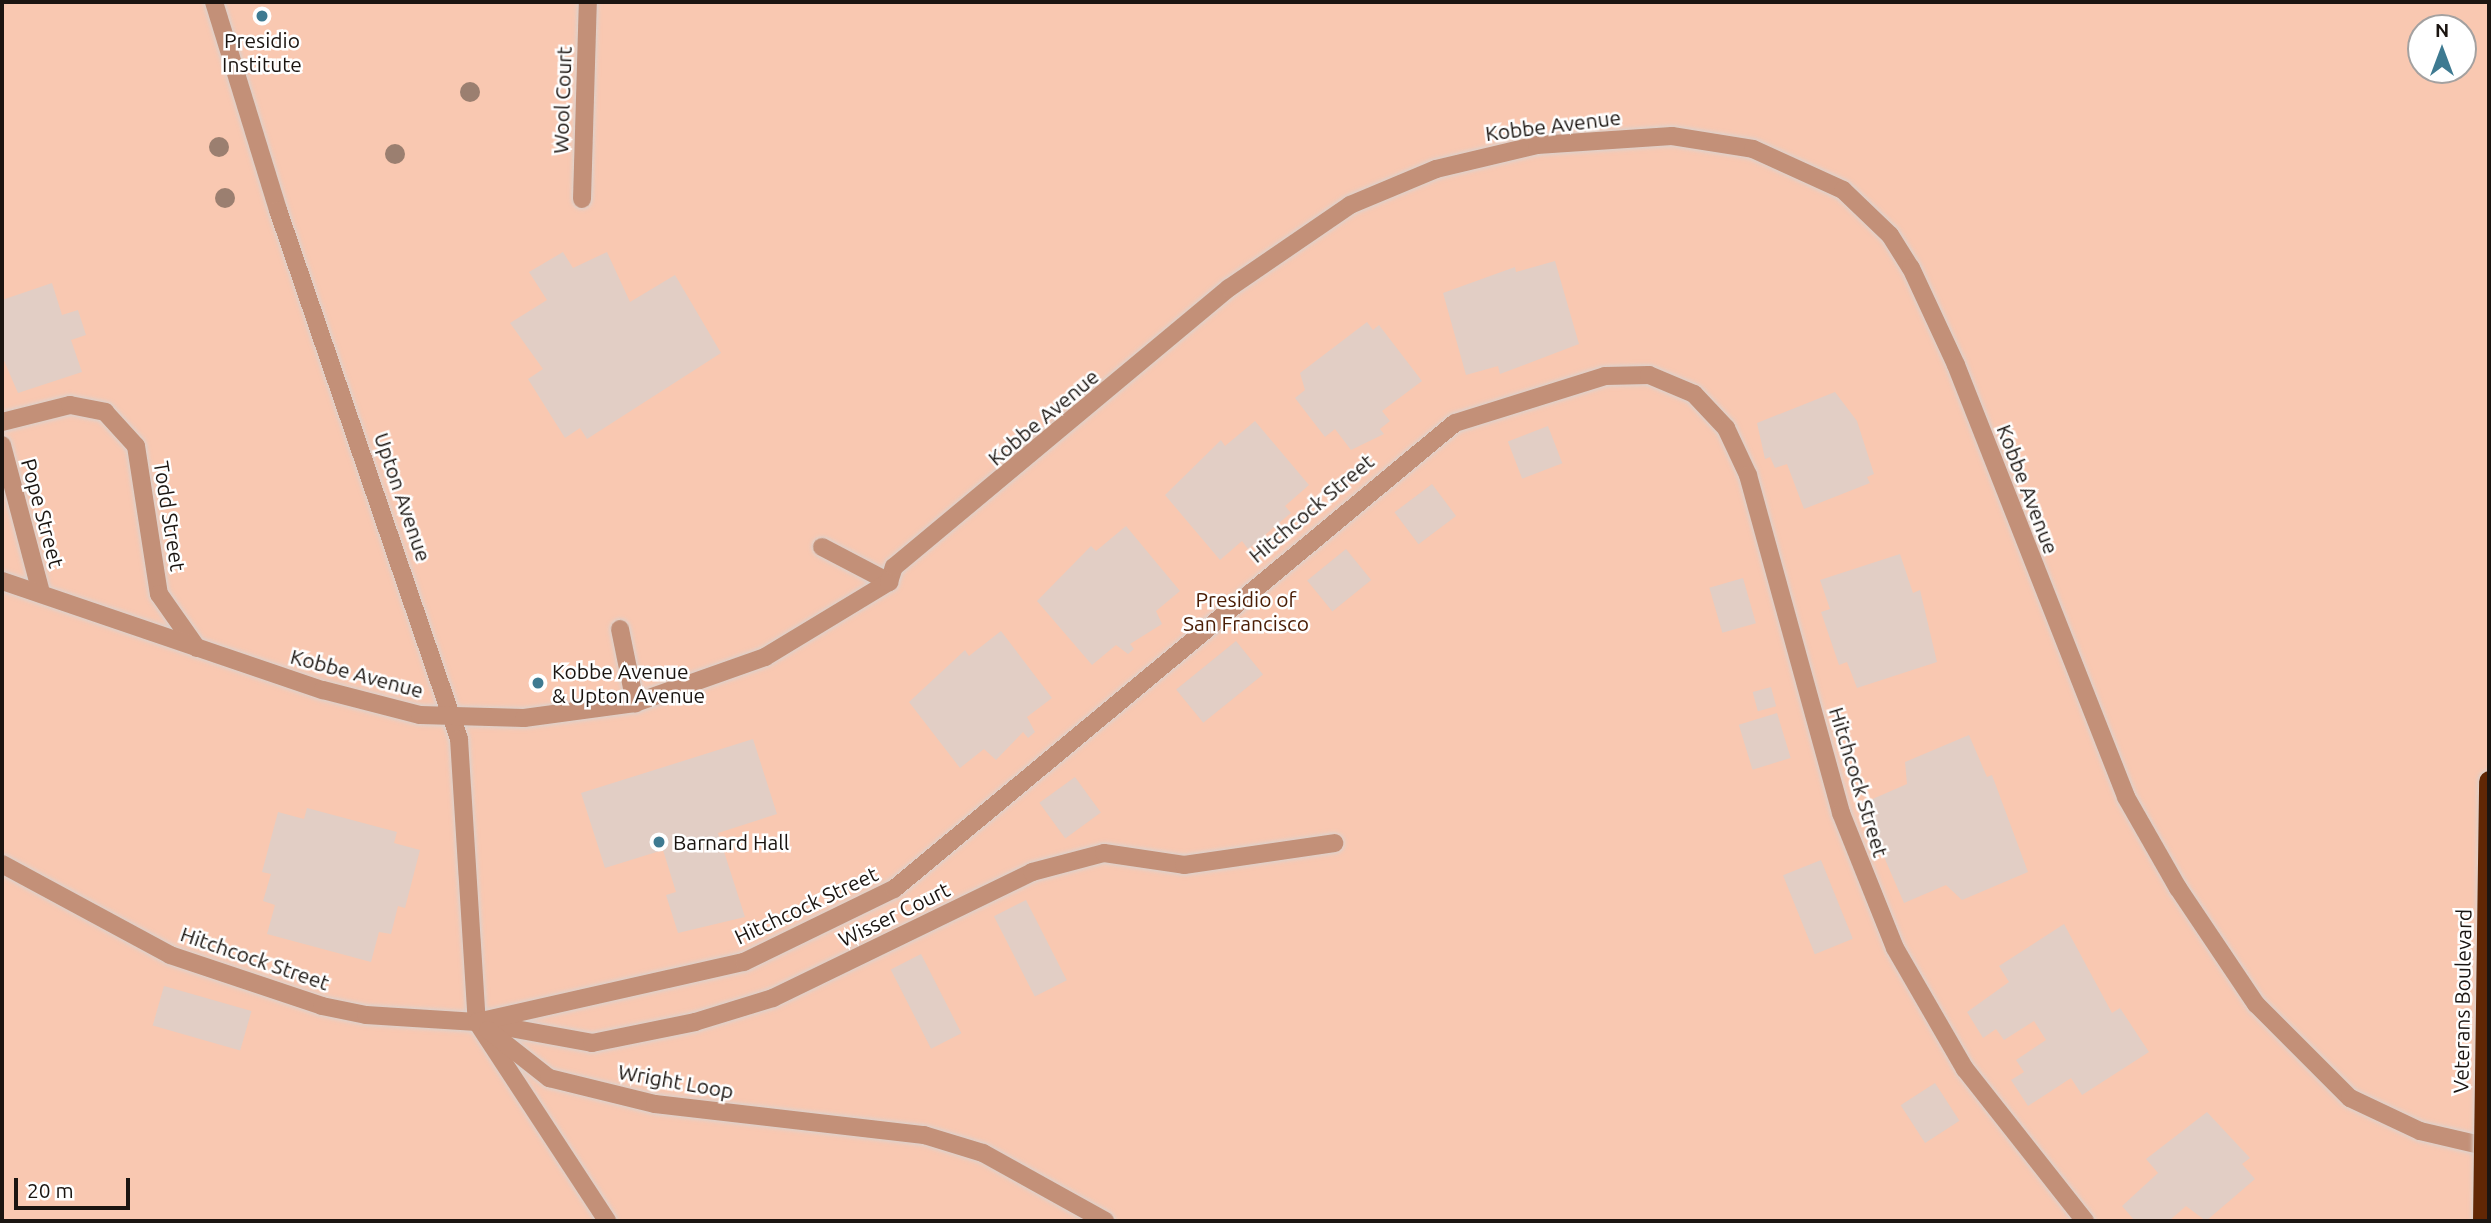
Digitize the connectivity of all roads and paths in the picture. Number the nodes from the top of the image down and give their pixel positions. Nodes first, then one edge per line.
1 (214, 2) edge
2 (588, 2) edge
3 (582, 199) dead end
4 (2, 422) edge
5 (2, 445) edge
6 (822, 547) dead end
7 (2, 581) edge
8 (889, 582) junction
9 (41, 593) junction
10 (620, 629) dead end
11 (198, 648) junction
12 (635, 703) junction
13 (454, 717) junction
14 (2489, 781) edge
15 (1334, 843) dead end
16 (2, 864) edge
17 (477, 1022) junction
18 (2489, 1147) edge
19 (607, 1221) edge
20 (1105, 1221) edge
21 (2085, 1221) edge
22 (2483, 1221) edge

1 - 13 street, Upton Avenue
2 - 3 street, Wool Court
4 - 11 street, Todd Street
5 - 9 street, Pope Street
6 - 8 street
7 - 9 street, Kobbe Avenue
8 - 12 street, Kobbe Avenue
8 - 18 street, Kobbe Avenue
9 - 11 street, Kobbe Avenue
10 - 12 street
11 - 13 street, Kobbe Avenue
12 - 13 street, Kobbe Avenue
13 - 17 street, Upton Avenue
14 - 22 highway, Veterans Boulevard, bridge
15 - 17 street, Wisser Court
16 - 17 street, Hitchcock Street
17 - 19 street
17 - 20 street, Wright Loop
17 - 21 street, Hitchcock Street

